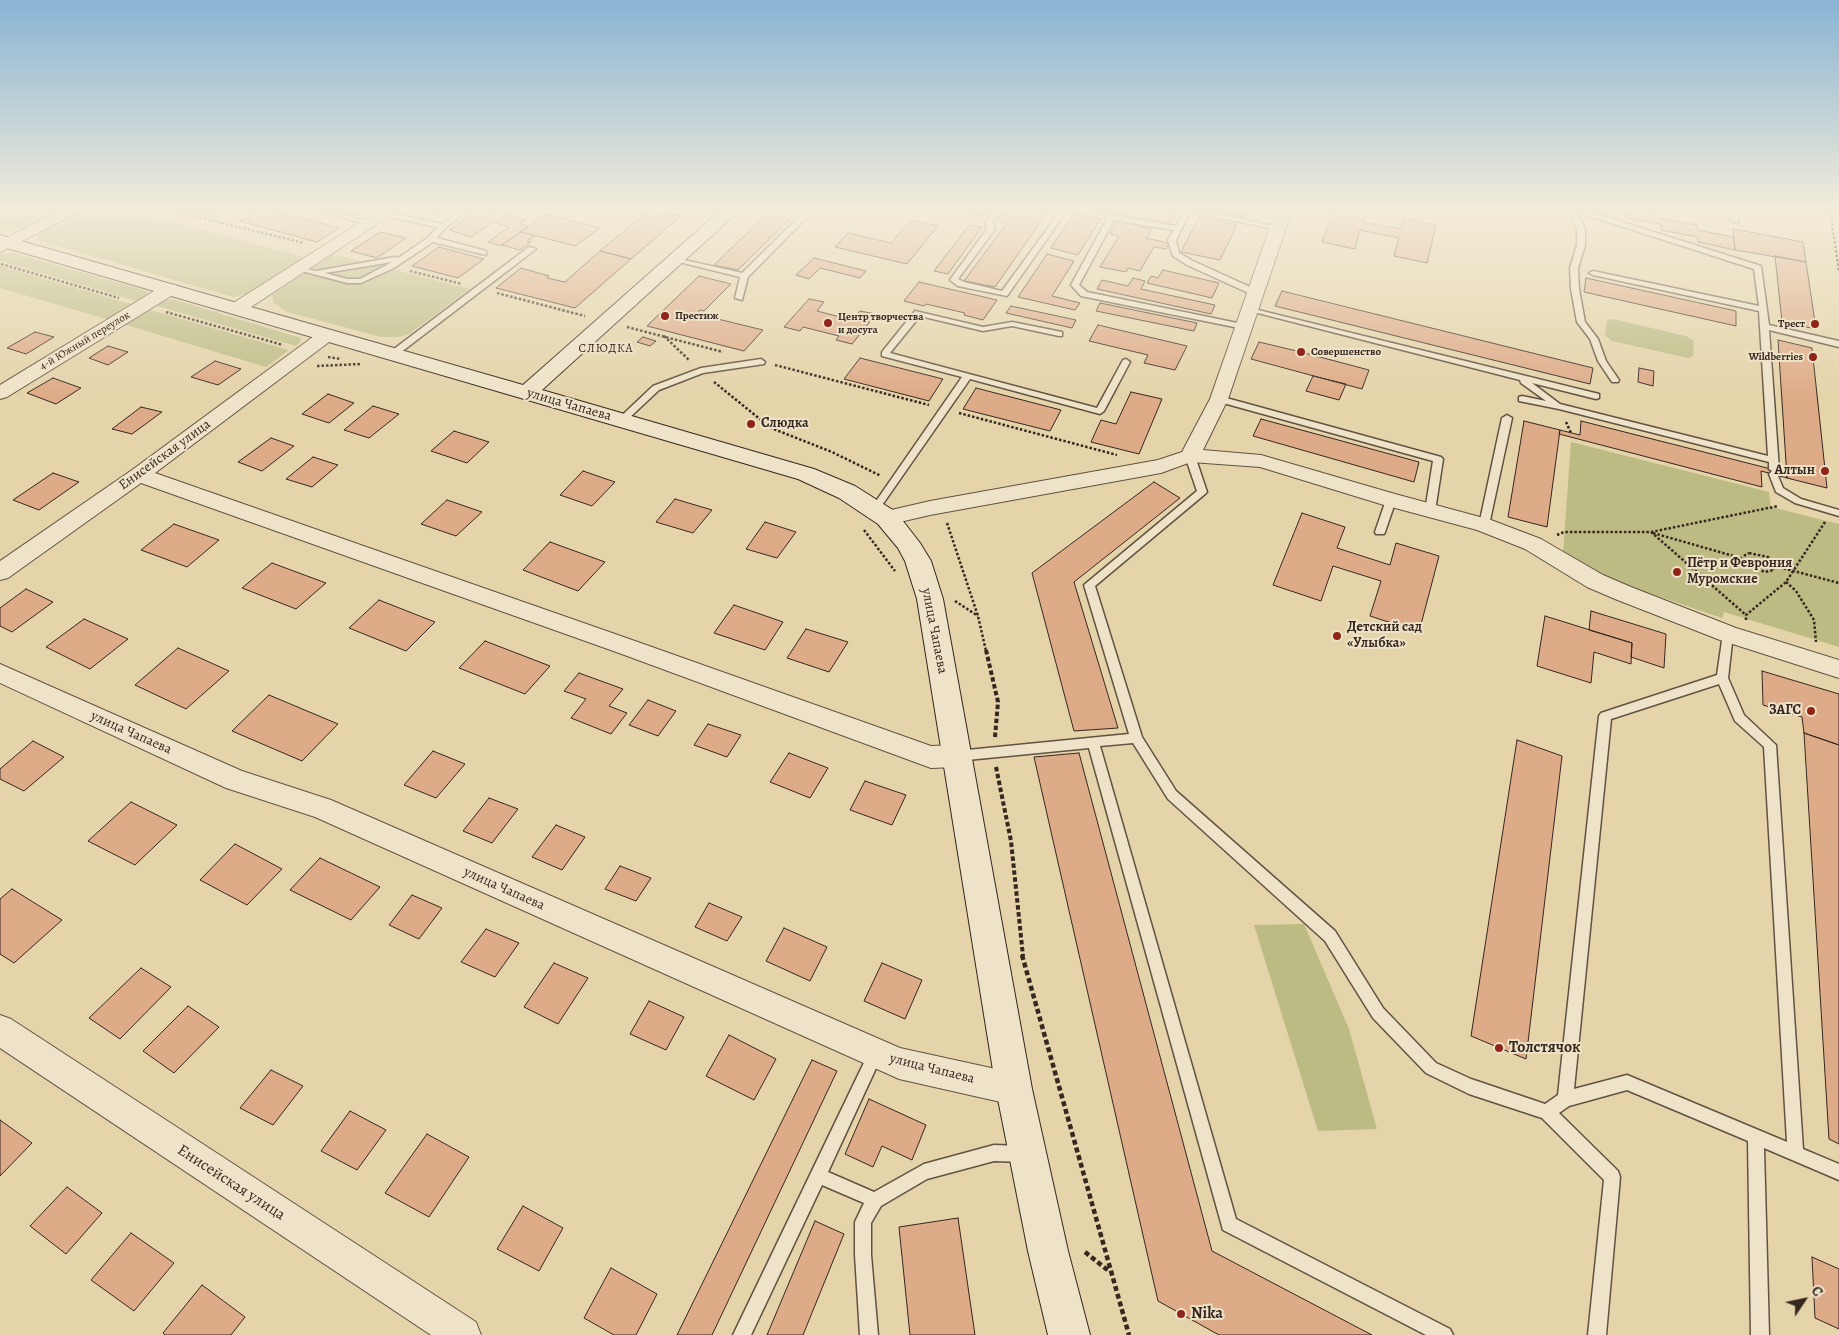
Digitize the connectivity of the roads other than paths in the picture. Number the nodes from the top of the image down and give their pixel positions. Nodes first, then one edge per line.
1 (109, 272) edge
2 (303, 272) edge
3 (310, 272) edge
4 (375, 272) edge
5 (501, 272) edge
6 (661, 272) edge
7 (728, 272) edge
8 (748, 272) edge
9 (960, 272) edge
10 (1020, 272) edge
11 (1082, 272) edge
12 (1210, 272) edge
13 (1263, 272) edge
14 (1574, 272) edge
15 (1759, 272) edge
16 (1593, 274) dead end
17 (744, 276) junction
18 (170, 289) junction
19 (1256, 293) junction
20 (739, 298) dead end
21 (236, 309) junction
22 (1250, 310) junction
23 (1764, 310) junction
24 (1244, 327) junction
25 (1766, 327) junction
26 (1059, 334) dead end
27 (328, 335) junction
28 (1839, 344) edge
29 (393, 354) junction
30 (761, 362) road end
31 (1126, 362) dead end
32 (968, 375) junction
33 (1519, 377) junction
34 (1615, 380) dead end
35 (526, 392) junction
36 (0, 393) edge
37 (1596, 396) dead end
38 (1219, 398) junction
39 (1522, 399) dead end
40 (1559, 406) junction
41 (1507, 418) dead end
42 (622, 420) junction
43 (1190, 456) junction
44 (1773, 468) junction
45 (139, 475) junction
46 (1391, 500) junction
47 (1430, 511) junction
48 (1835, 512) edge
49 (874, 517) junction
50 (1484, 525) junction
51 (1380, 532) dead end
52 (1533, 544) joint
53 (0, 572) edge
54 (1738, 637) junction
55 (1829, 665) edge
56 (0, 673) edge
57 (1722, 678) junction
58 (1136, 738) junction
59 (1093, 742) junction
60 (957, 756) junction
61 (0, 1030) edge
62 (876, 1053) junction
63 (1014, 1089) junction
64 (1565, 1099) junction
65 (1547, 1112) junction
66 (1756, 1137) junction
67 (1795, 1153) junction
68 (1027, 1155) junction
69 (1839, 1172) edge
70 (817, 1175) junction
71 (875, 1200) junction
72 (463, 1335) edge
73 (742, 1335) edge
74 (869, 1335) edge
75 (1069, 1335) edge
76 (1444, 1335) edge
77 (1597, 1335) edge
78 (1760, 1335) edge

1 - 18 main road, улица Чапаева
2 - 21 street
3 - 4 lane
5 - 29 lane
6 - 35 main road
7 - 17 lane
8 - 17 lane
9 - 10 lane
11 - 24 lane
12 - 19 lane
13 - 19 street
14 - 34 lane
15 - 23 lane
16 - 23 lane
17 - 20 lane
18 - 21 main road, улица Чапаева
18 - 36 street, 4-й Южный переулок
19 - 22 street
21 - 27 main road, улица Чапаева
22 - 24 street
22 - 33 lane
23 - 25 lane
24 - 38 street
25 - 28 lane
25 - 44 lane
26 - 32 lane
27 - 29 main road, улица Чапаева
27 - 45 street, Енисейская улица
29 - 35 main road, улица Чапаева
30 - 42 lane
31 - 32 lane
32 - 49 lane
33 - 37 lane
33 - 40 lane
35 - 42 main road, улица Чапаева
38 - 43 street
38 - 47 lane
39 - 40 lane
40 - 44 lane
41 - 50 lane
42 - 49 main road, улица Чапаева
43 - 46 street
43 - 49 street
43 - 58 lane
44 - 48 lane
45 - 53 street, Енисейская улица
45 - 60 street
46 - 47 street
46 - 51 lane
47 - 50 street
49 - 60 main road, улица Чапаева
50 - 52 street
52 - 54 street
54 - 55 street
54 - 57 lane
56 - 62 street, улица Чапаева
57 - 64 lane
57 - 67 lane
58 - 59 lane
58 - 65 lane
59 - 60 lane
59 - 76 lane
60 - 63 main road, улица Чапаева
61 - 72 street, Енисейская улица
62 - 63 street, улица Чапаева
62 - 70 lane
63 - 68 main road, улица Чапаева
64 - 65 lane
64 - 66 lane
65 - 77 lane
66 - 67 lane
66 - 78 lane
67 - 69 lane
68 - 71 lane
68 - 75 main road, улица Чапаева
70 - 71 lane
70 - 73 lane
71 - 74 lane

